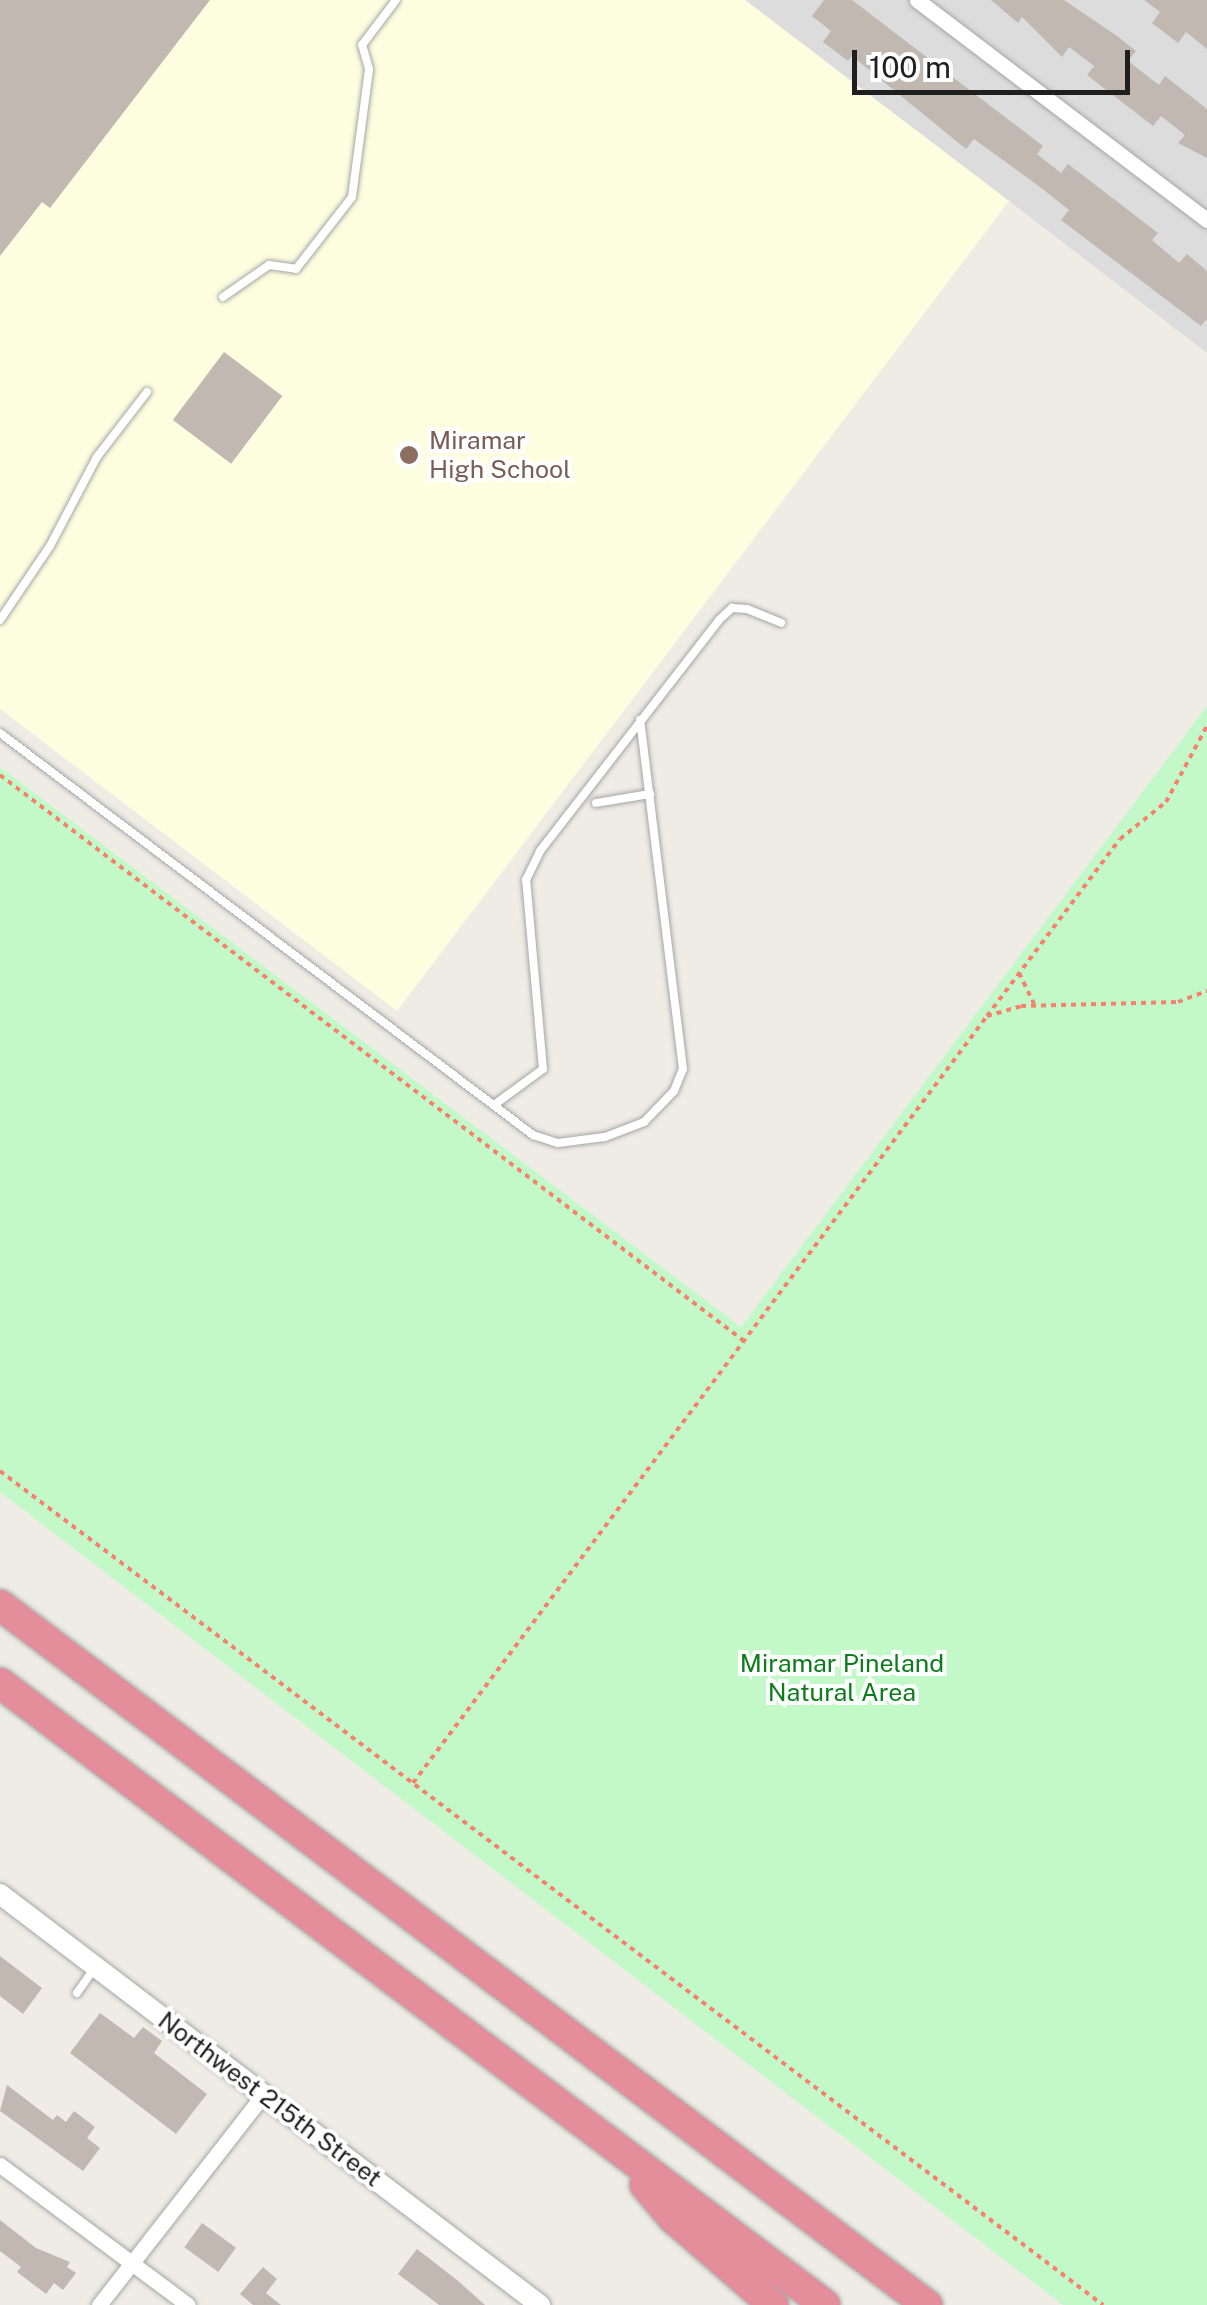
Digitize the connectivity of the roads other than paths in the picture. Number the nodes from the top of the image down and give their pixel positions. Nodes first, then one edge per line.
1 (396, 0) edge
2 (918, 0) edge
3 (1207, 220) edge
4 (223, 298) dead end
5 (147, 392) dead end
6 (0, 620) edge
7 (780, 624) dead end
8 (640, 720) junction
9 (0, 733) edge
10 (650, 794) junction
11 (596, 804) dead end
12 (494, 1105) junction
13 (0, 1605) edge
14 (0, 1682) edge
15 (1, 1898) edge
16 (95, 1966) junction
17 (78, 1993) dead end
18 (264, 2095) junction
19 (612, 2144) junction
20 (0, 2165) edge
21 (132, 2263) junction
22 (99, 2305) edge
23 (188, 2305) edge
24 (540, 2305) edge
25 (773, 2305) edge
26 (825, 2305) edge
27 (927, 2305) edge

1 - 4 lane
2 - 3 street
5 - 6 lane
7 - 8 lane
8 - 10 lane
8 - 12 lane
9 - 12 lane
10 - 11 lane
10 - 12 lane
13 - 27 highway
14 - 19 highway
15 - 16 street, Northwest 215th Street
16 - 17 lane
16 - 18 street, Northwest 215th Street
18 - 21 street
18 - 24 street, Northwest 215th Street
19 - 25 highway
19 - 26 highway
20 - 21 street
21 - 22 street
21 - 23 street

